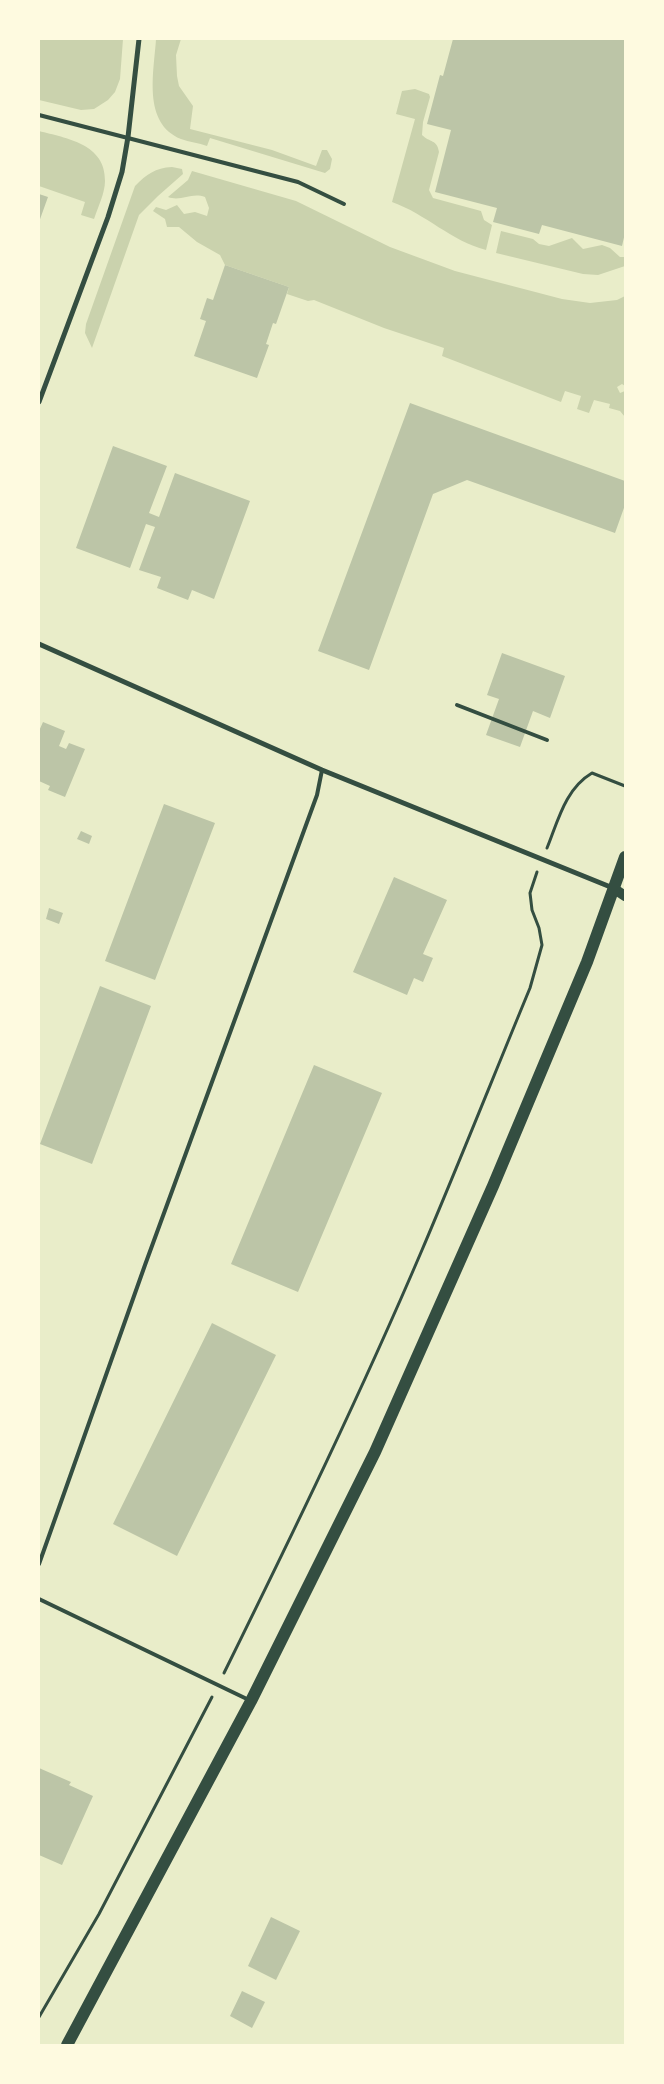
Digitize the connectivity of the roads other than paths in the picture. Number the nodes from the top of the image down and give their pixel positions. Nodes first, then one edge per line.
1 (139, 39) edge
2 (39, 115) edge
3 (128, 137) junction
4 (344, 204) dead end
5 (39, 402) edge
6 (39, 644) edge
7 (457, 705) dead end
8 (547, 740) dead end
9 (322, 770) junction
10 (625, 858) edge
11 (613, 888) junction
12 (625, 896) edge
13 (39, 1564) edge
14 (39, 1599) edge
15 (251, 1701) junction
16 (67, 2045) edge

1 - 3 street
2 - 3 lane
3 - 4 lane
3 - 5 street
6 - 9 street
7 - 8 lane
9 - 11 street
9 - 13 lane
10 - 11 main road
11 - 12 main road
11 - 15 main road
14 - 15 lane
15 - 16 main road

